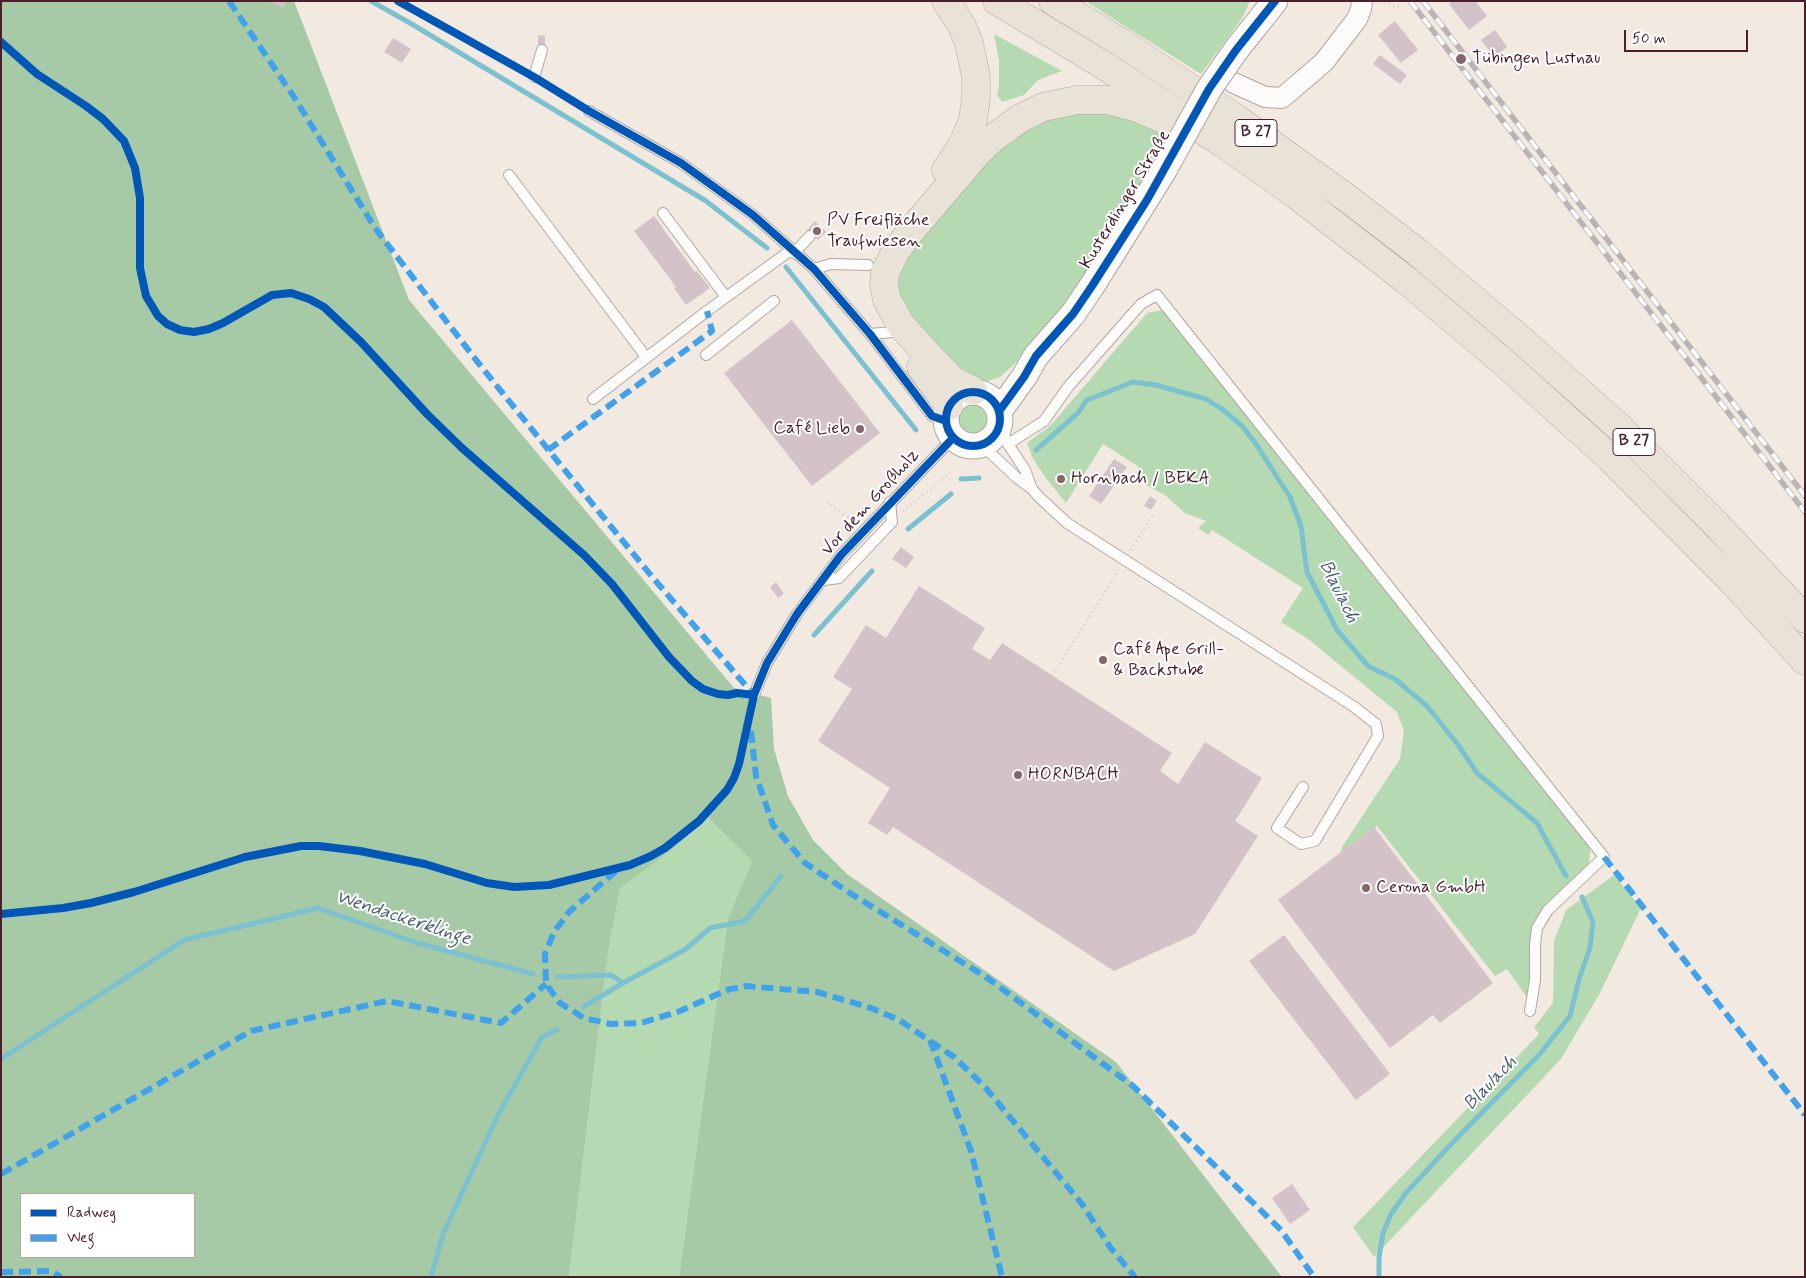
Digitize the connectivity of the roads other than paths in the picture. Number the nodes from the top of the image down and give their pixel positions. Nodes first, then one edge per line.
1 (946, 1) edge
2 (997, 1) edge
3 (1053, 1) edge
4 (1274, 1) edge
5 (1362, 1) edge
6 (542, 50) dead end
7 (534, 77) dead end
8 (1234, 83) dead end
9 (589, 111) dead end
10 (1224, 144) junction
11 (509, 175) dead end
12 (663, 213) dead end
13 (810, 236) dead end
14 (793, 251) junction
15 (868, 265) junction
16 (814, 269) junction
17 (726, 297) junction
18 (774, 301) dead end
19 (882, 333) junction
20 (706, 355) dead end
21 (646, 357) junction
22 (593, 399) dead end
23 (993, 413) junction
24 (949, 422) junction
25 (982, 445) junction
26 (1032, 489) junction
27 (890, 502) junction
28 (824, 580) junction
29 (1805, 619) edge
30 (1805, 661) edge
31 (754, 695) dead end
32 (1303, 787) dead end
33 (1530, 1011) dead end

1 - 15 highway
2 - 10 highway, B 27
3 - 29 highway, B 27
4 - 23 street, Kusterdinger Straße, bridge
5 - 8 street
6 - 7 lane
9 - 14 lane
10 - 23 highway
10 - 30 highway, B 27
11 - 21 lane
12 - 17 lane
13 - 14 lane
14 - 16 lane
14 - 17 lane
15 - 16 lane
15 - 19 highway
16 - 19 lane
17 - 21 lane
18 - 20 lane
19 - 24 highway
21 - 22 lane
23 - 24 street
23 - 25 street
23 - 26 lane
23 - 33 lane
24 - 25 street
24 - 27 lane, Vor dem Großholz
25 - 26 lane
26 - 32 lane
27 - 28 lane, Vor dem Großholz
27 - 28 lane
28 - 31 lane, Vor dem Großholz

